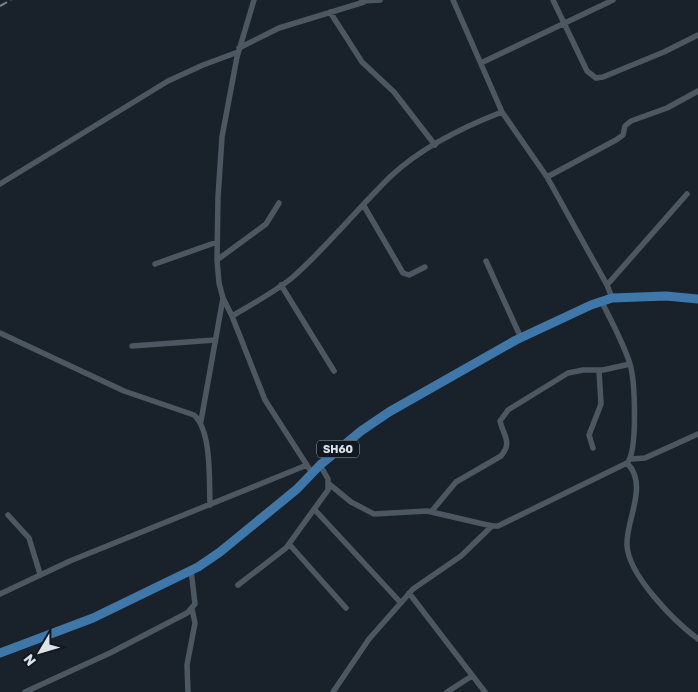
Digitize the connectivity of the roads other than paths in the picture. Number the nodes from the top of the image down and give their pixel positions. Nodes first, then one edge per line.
1 (254, 0) edge
2 (380, 0) edge
3 (453, 0) edge
4 (553, 0) edge
5 (613, 0) edge
6 (361, 1) edge
7 (330, 12) junction
8 (563, 23) junction
9 (698, 35) edge
10 (239, 50) junction
11 (481, 63) junction
12 (698, 91) edge
13 (502, 112) junction
14 (435, 145) junction
15 (547, 177) junction
16 (0, 184) edge
17 (687, 194) dead end
18 (279, 203) dead end
19 (364, 206) junction
20 (217, 242) junction
21 (217, 260) junction
22 (486, 261) dead end
23 (155, 264) dead end
24 (425, 267) dead end
25 (281, 285) junction
26 (607, 285) junction
27 (223, 298) junction
28 (612, 298) junction
29 (698, 299) edge
30 (601, 300) junction
31 (232, 316) junction
32 (0, 332) edge
33 (521, 338) junction
34 (215, 340) junction
35 (132, 346) dead end
36 (630, 364) junction
37 (599, 370) junction
38 (334, 371) dead end
39 (201, 421) junction
40 (698, 434) edge
41 (593, 448) dead end
42 (629, 461) junction
43 (320, 464) junction
44 (310, 469) junction
45 (329, 484) junction
46 (210, 505) junction
47 (314, 509) junction
48 (431, 512) junction
49 (8, 515) dead end
50 (492, 526) junction
51 (289, 544) junction
52 (191, 570) junction
53 (40, 574) junction
54 (238, 585) dead end
55 (410, 593) junction
56 (0, 594) edge
57 (400, 603) junction
58 (346, 608) dead end
59 (192, 609) junction
60 (698, 639) edge
61 (0, 653) edge
62 (472, 676) junction
63 (25, 692) edge
64 (188, 692) edge
65 (333, 692) edge
66 (447, 692) edge
67 (485, 692) edge

1 - 10 street
2 - 6 street
3 - 11 street
4 - 8 street
5 - 8 street
6 - 7 street
7 - 10 street
7 - 14 street
8 - 9 street
8 - 11 street
10 - 16 street
10 - 20 street
11 - 13 street
12 - 15 street
13 - 14 street
13 - 15 street
14 - 19 street
15 - 26 street
17 - 26 street
18 - 21 street
19 - 24 street
19 - 25 street
20 - 21 street
20 - 23 street
21 - 27 street
22 - 33 street
25 - 31 street
25 - 38 street
26 - 28 street
27 - 31 street
27 - 34 street
28 - 29 main road, SH60
28 - 30 main road, SH60
30 - 33 main road, SH60
30 - 36 street
31 - 44 street
32 - 39 street
33 - 43 main road, SH60
34 - 35 street
34 - 39 street
36 - 37 street
36 - 42 street
37 - 41 street
37 - 48 street
39 - 46 street
40 - 42 street
42 - 50 street
42 - 60 street
43 - 44 main road, SH60
43 - 45 street
44 - 46 street
44 - 52 main road, SH60
45 - 47 street
45 - 48 street
46 - 53 street
47 - 51 street
47 - 57 street
48 - 50 street
49 - 53 street
50 - 55 street
51 - 54 street
51 - 58 street
52 - 59 street
52 - 61 main road, SH60
53 - 56 street
55 - 57 street
55 - 62 street
57 - 65 street
59 - 63 street
59 - 64 street
62 - 66 street
62 - 67 street

